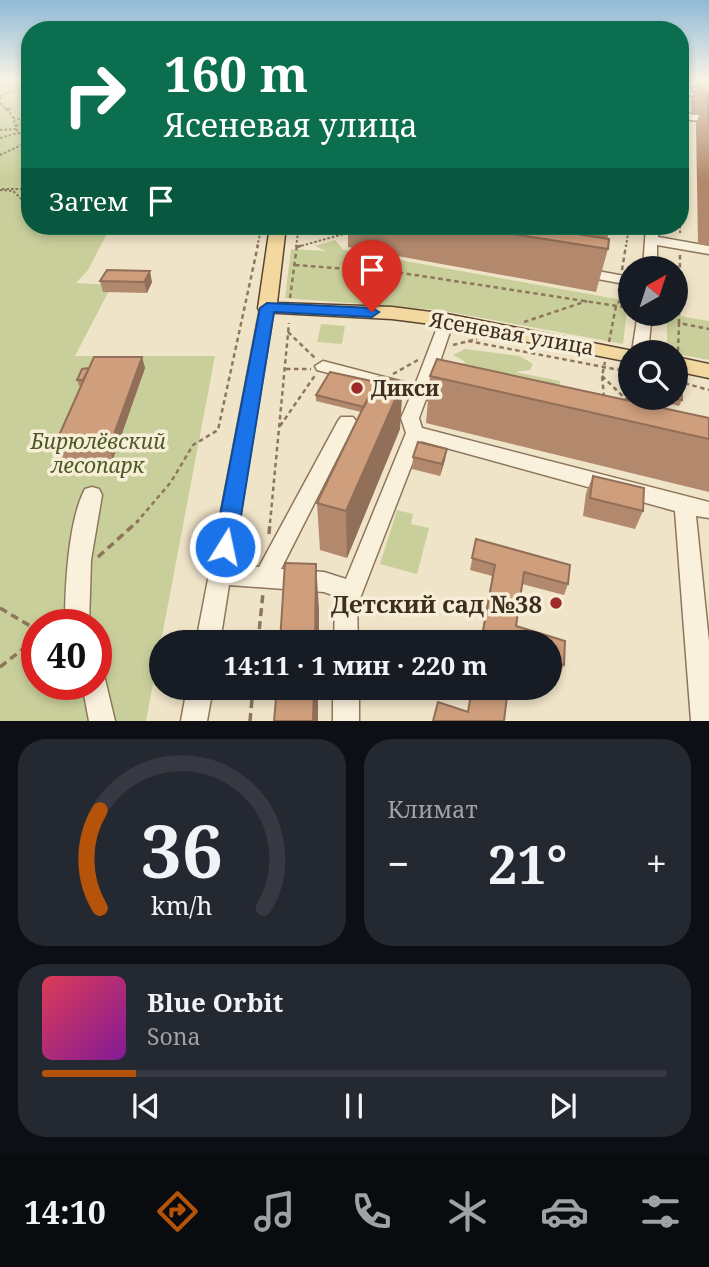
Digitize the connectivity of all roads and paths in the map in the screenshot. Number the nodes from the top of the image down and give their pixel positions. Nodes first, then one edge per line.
1 (8, 113) edge
2 (689, 117) edge
3 (13, 118) junction
4 (21, 119) edge
5 (709, 119) edge
6 (21, 126) edge
7 (16, 128) junction
8 (0, 130) edge
9 (18, 132) junction
10 (21, 133) edge
11 (0, 138) edge
12 (21, 142) edge
13 (0, 155) edge
14 (21, 189) edge
15 (0, 190) edge
16 (21, 199) edge
17 (260, 235) edge
18 (277, 235) edge
19 (298, 235) edge
20 (340, 235) edge
21 (576, 235) edge
22 (628, 235) edge
23 (651, 235) edge
24 (680, 235) edge
25 (651, 240) junction
26 (680, 245) junction
27 (297, 247) junction
28 (709, 250) edge
29 (627, 256) edge
30 (650, 256) edge
31 (680, 256) edge
32 (295, 265) junction
33 (618, 279) edge
34 (290, 298) dead end
35 (588, 301) junction
36 (618, 303) edge
37 (616, 306) junction
38 (267, 308) junction
39 (447, 320) junction
40 (289, 323) dead end
41 (517, 324) dead end
42 (688, 325) edge
43 (709, 329) edge
44 (288, 332) junction
45 (468, 341) dead end
46 (618, 357) edge
47 (605, 359) junction
48 (323, 366) joint
49 (618, 366) edge
50 (286, 369) junction
51 (709, 371) edge
52 (688, 374) edge
53 (602, 376) junction
54 (618, 391) edge
55 (421, 392) junction
56 (604, 398) edge
57 (460, 400) edge
58 (347, 421) dead end
59 (279, 426) junction
60 (415, 433) junction
61 (92, 495) dead end
62 (685, 505) junction
63 (709, 510) edge
64 (269, 537) dead end
65 (98, 557) dead end
66 (220, 574) junction
67 (265, 578) junction
68 (352, 592) junction
69 (0, 608) edge
70 (77, 609) edge
71 (21, 620) edge
72 (210, 630) edge
73 (259, 630) edge
74 (346, 630) edge
75 (21, 651) edge
76 (0, 667) edge
77 (97, 700) edge
78 (198, 700) edge
79 (252, 700) edge
80 (346, 700) edge
81 (102, 721) edge
82 (194, 721) edge
83 (250, 721) edge
84 (346, 721) edge
85 (704, 721) edge

1 - 3 path
2 - 5 street
3 - 4 path
3 - 7 path
6 - 7 path
7 - 8 path
7 - 9 path
9 - 10 path
9 - 11 path
12 - 13 path
14 - 15 path
15 - 16 path
17 - 65 path
18 - 38 main road
19 - 27 path
20 - 27 path
21 - 33 street
22 - 29 path
23 - 25 street
24 - 26 path
25 - 26 street
25 - 30 street
26 - 28 street
26 - 31 path
27 - 32 path
32 - 34 path
32 - 35 path
35 - 37 path
35 - 41 path
36 - 37 path
37 - 47 path
38 - 39 main road, Ясеневая улица
38 - 66 street
39 - 47 main road, Ясеневая улица
39 - 55 street
40 - 44 path
42 - 43 path
44 - 48 path
44 - 50 path
45 - 47 path
46 - 47 main road, Ясеневая улица
47 - 49 path
47 - 53 path
48 - 55 street
50 - 59 path
50 - 59 path
51 - 52 main road
53 - 54 path
53 - 56 path
55 - 57 street
55 - 60 street
58 - 67 street
59 - 64 path
60 - 62 street
60 - 68 street
61 - 70 street
62 - 63 street
62 - 85 street
66 - 67 street
66 - 72 street
67 - 68 street
67 - 73 path
68 - 74 street
69 - 71 path
75 - 76 path
77 - 81 street
78 - 82 street
79 - 83 path
80 - 84 street

